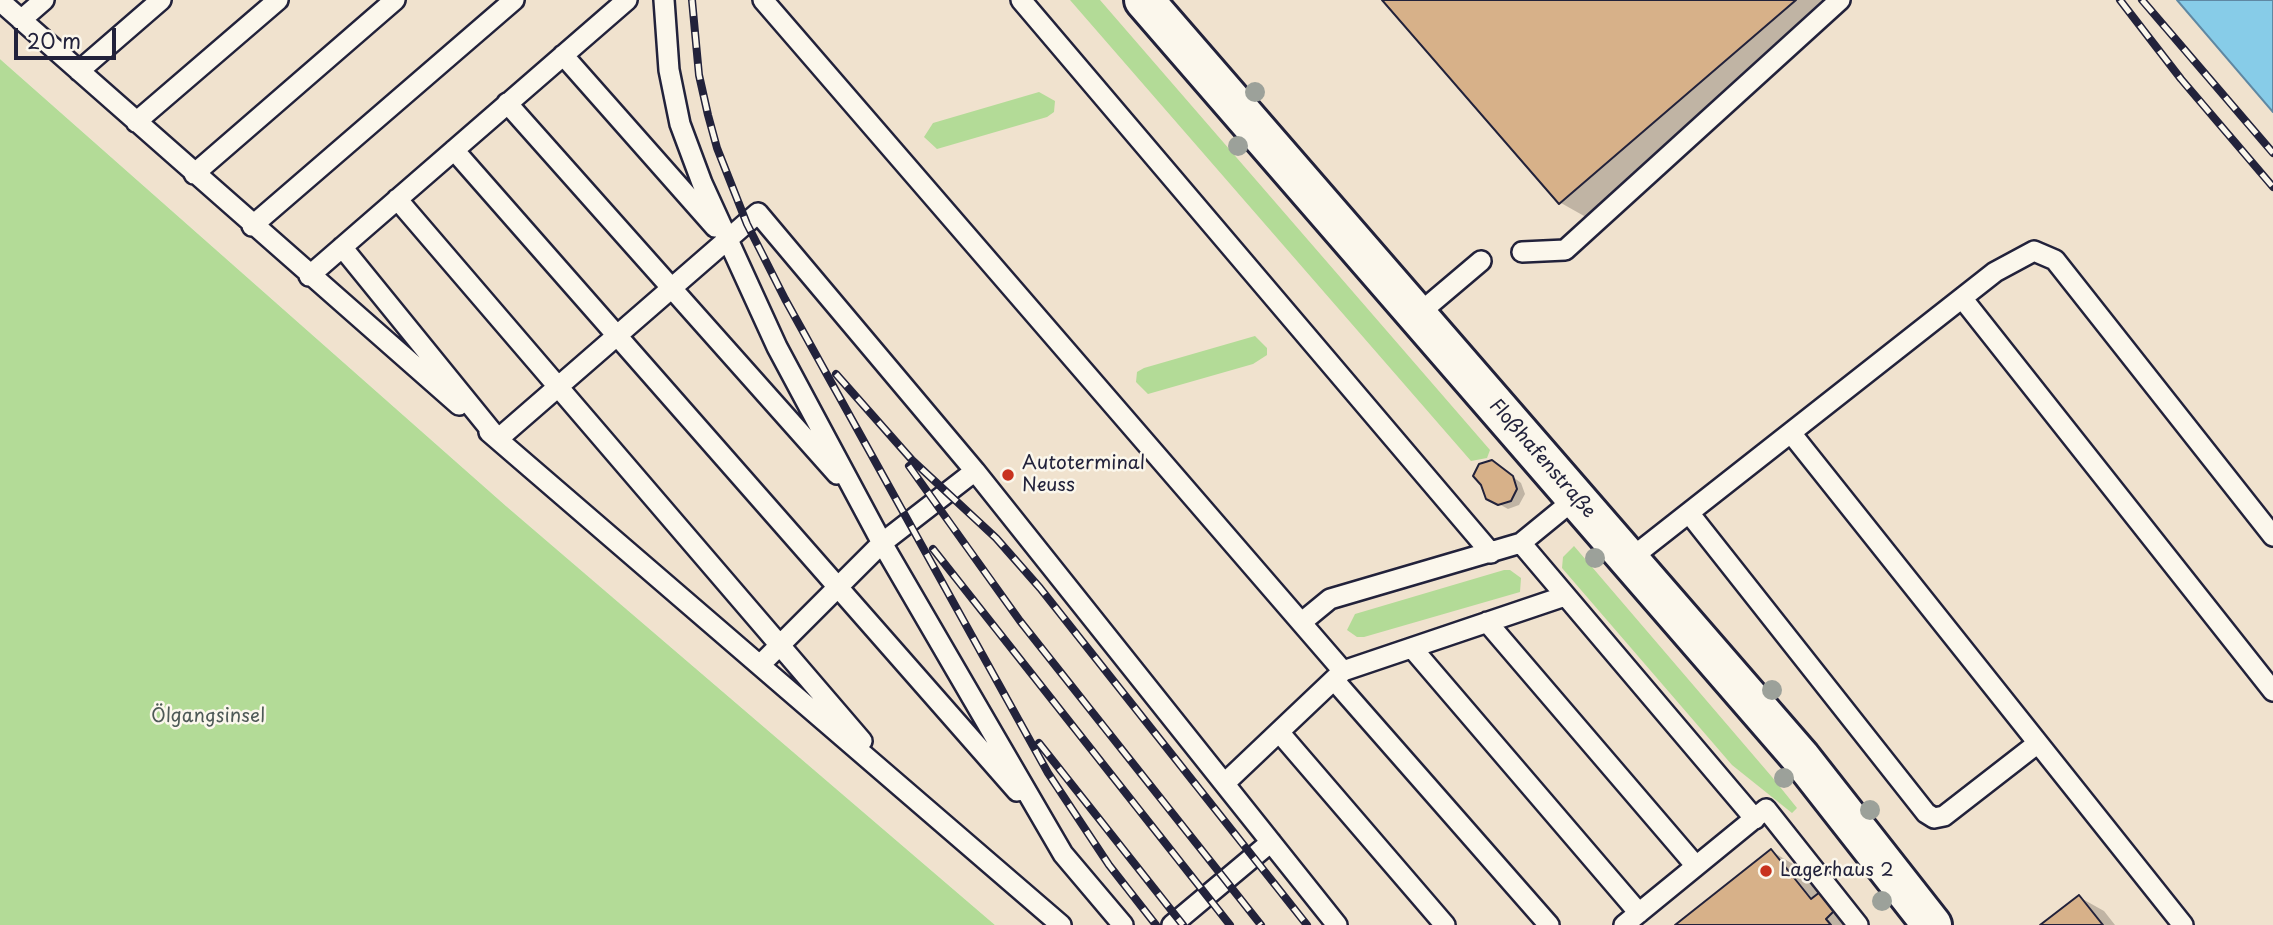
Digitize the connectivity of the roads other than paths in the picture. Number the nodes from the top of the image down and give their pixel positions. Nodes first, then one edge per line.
1 (44, 0) edge
2 (161, 0) edge
3 (278, 0) edge
4 (395, 0) edge
5 (514, 0) edge
6 (626, 0) edge
7 (664, 0) edge
8 (763, 0) edge
9 (1021, 0) edge
10 (1144, 0) edge
11 (1840, 0) edge
12 (0, 1) edge
13 (21, 20) junction
14 (563, 55) junction
15 (79, 71) junction
16 (507, 103) junction
17 (136, 122) junction
18 (454, 150) junction
19 (194, 174) junction
20 (397, 199) junction
21 (252, 226) junction
22 (728, 241) junction
23 (342, 247) junction
24 (1522, 252) dead end
25 (1481, 261) dead end
26 (309, 276) junction
27 (673, 288) junction
28 (1962, 298) junction
29 (1416, 316) junction
30 (617, 336) junction
31 (559, 386) junction
32 (1791, 433) junction
33 (498, 439) junction
34 (975, 471) junction
35 (859, 498) junction
36 (1576, 498) junction
37 (1689, 513) junction
38 (2273, 536) edge
39 (882, 542) junction
40 (1521, 543) junction
41 (1491, 553) junction
42 (1630, 559) junction
43 (838, 586) junction
44 (1565, 596) junction
45 (1302, 622) junction
46 (1487, 622) junction
47 (781, 644) junction
48 (1412, 648) junction
49 (760, 665) junction
50 (1339, 676) junction
51 (2273, 691) edge
52 (1279, 732) junction
53 (2038, 743) junction
54 (1224, 783) junction
55 (899, 785) junction
56 (1755, 819) junction
57 (1046, 824) junction
58 (1271, 842) junction
59 (1696, 866) junction
60 (1632, 919) edge
61 (1061, 925) edge
62 (1123, 925) edge
63 (1172, 925) edge
64 (1337, 925) edge
65 (1445, 925) edge
66 (1549, 925) edge
67 (1858, 925) edge
68 (1932, 925) edge
69 (2183, 925) edge

1 - 13 lane
2 - 15 lane
3 - 17 lane
4 - 19 lane
5 - 21 lane
6 - 14 lane
7 - 22 lane
8 - 45 lane
9 - 41 lane
10 - 29 street, Floßhafenstraße
11 - 24 lane
12 - 13 lane
13 - 15 lane
14 - 16 lane
14 - 22 lane
15 - 17 lane
16 - 18 lane
16 - 27 lane
17 - 19 lane
18 - 20 lane
18 - 30 lane
19 - 21 lane
20 - 23 lane
20 - 31 lane
21 - 26 lane
22 - 27 lane
22 - 34 lane
22 - 35 lane
23 - 26 lane
23 - 33 lane
25 - 29 lane
26 - 33 lane
27 - 30 lane
27 - 35 lane
28 - 32 lane
28 - 38 lane
28 - 51 lane
29 - 36 street, Floßhafenstraße
30 - 31 lane
30 - 43 lane
31 - 33 lane
31 - 47 lane
32 - 37 lane
32 - 53 lane
33 - 49 lane
34 - 39 lane
34 - 54 lane
35 - 39 lane
36 - 40 lane
36 - 42 street, Floßhafenstraße
37 - 42 lane
37 - 53 lane
39 - 43 lane
39 - 57 lane
40 - 41 lane
40 - 44 lane
41 - 45 lane
42 - 68 street, Floßhafenstraße
43 - 47 lane
43 - 57 lane
44 - 46 lane
44 - 56 lane
45 - 50 lane
46 - 48 lane
46 - 59 lane
47 - 49 lane
47 - 55 lane
48 - 50 lane
48 - 60 lane
49 - 55 lane
50 - 52 lane
50 - 66 lane
52 - 54 lane
52 - 65 lane
53 - 69 lane
54 - 58 lane
55 - 61 lane
56 - 59 lane
56 - 67 lane
57 - 62 lane
58 - 63 lane
58 - 64 lane
59 - 60 lane

